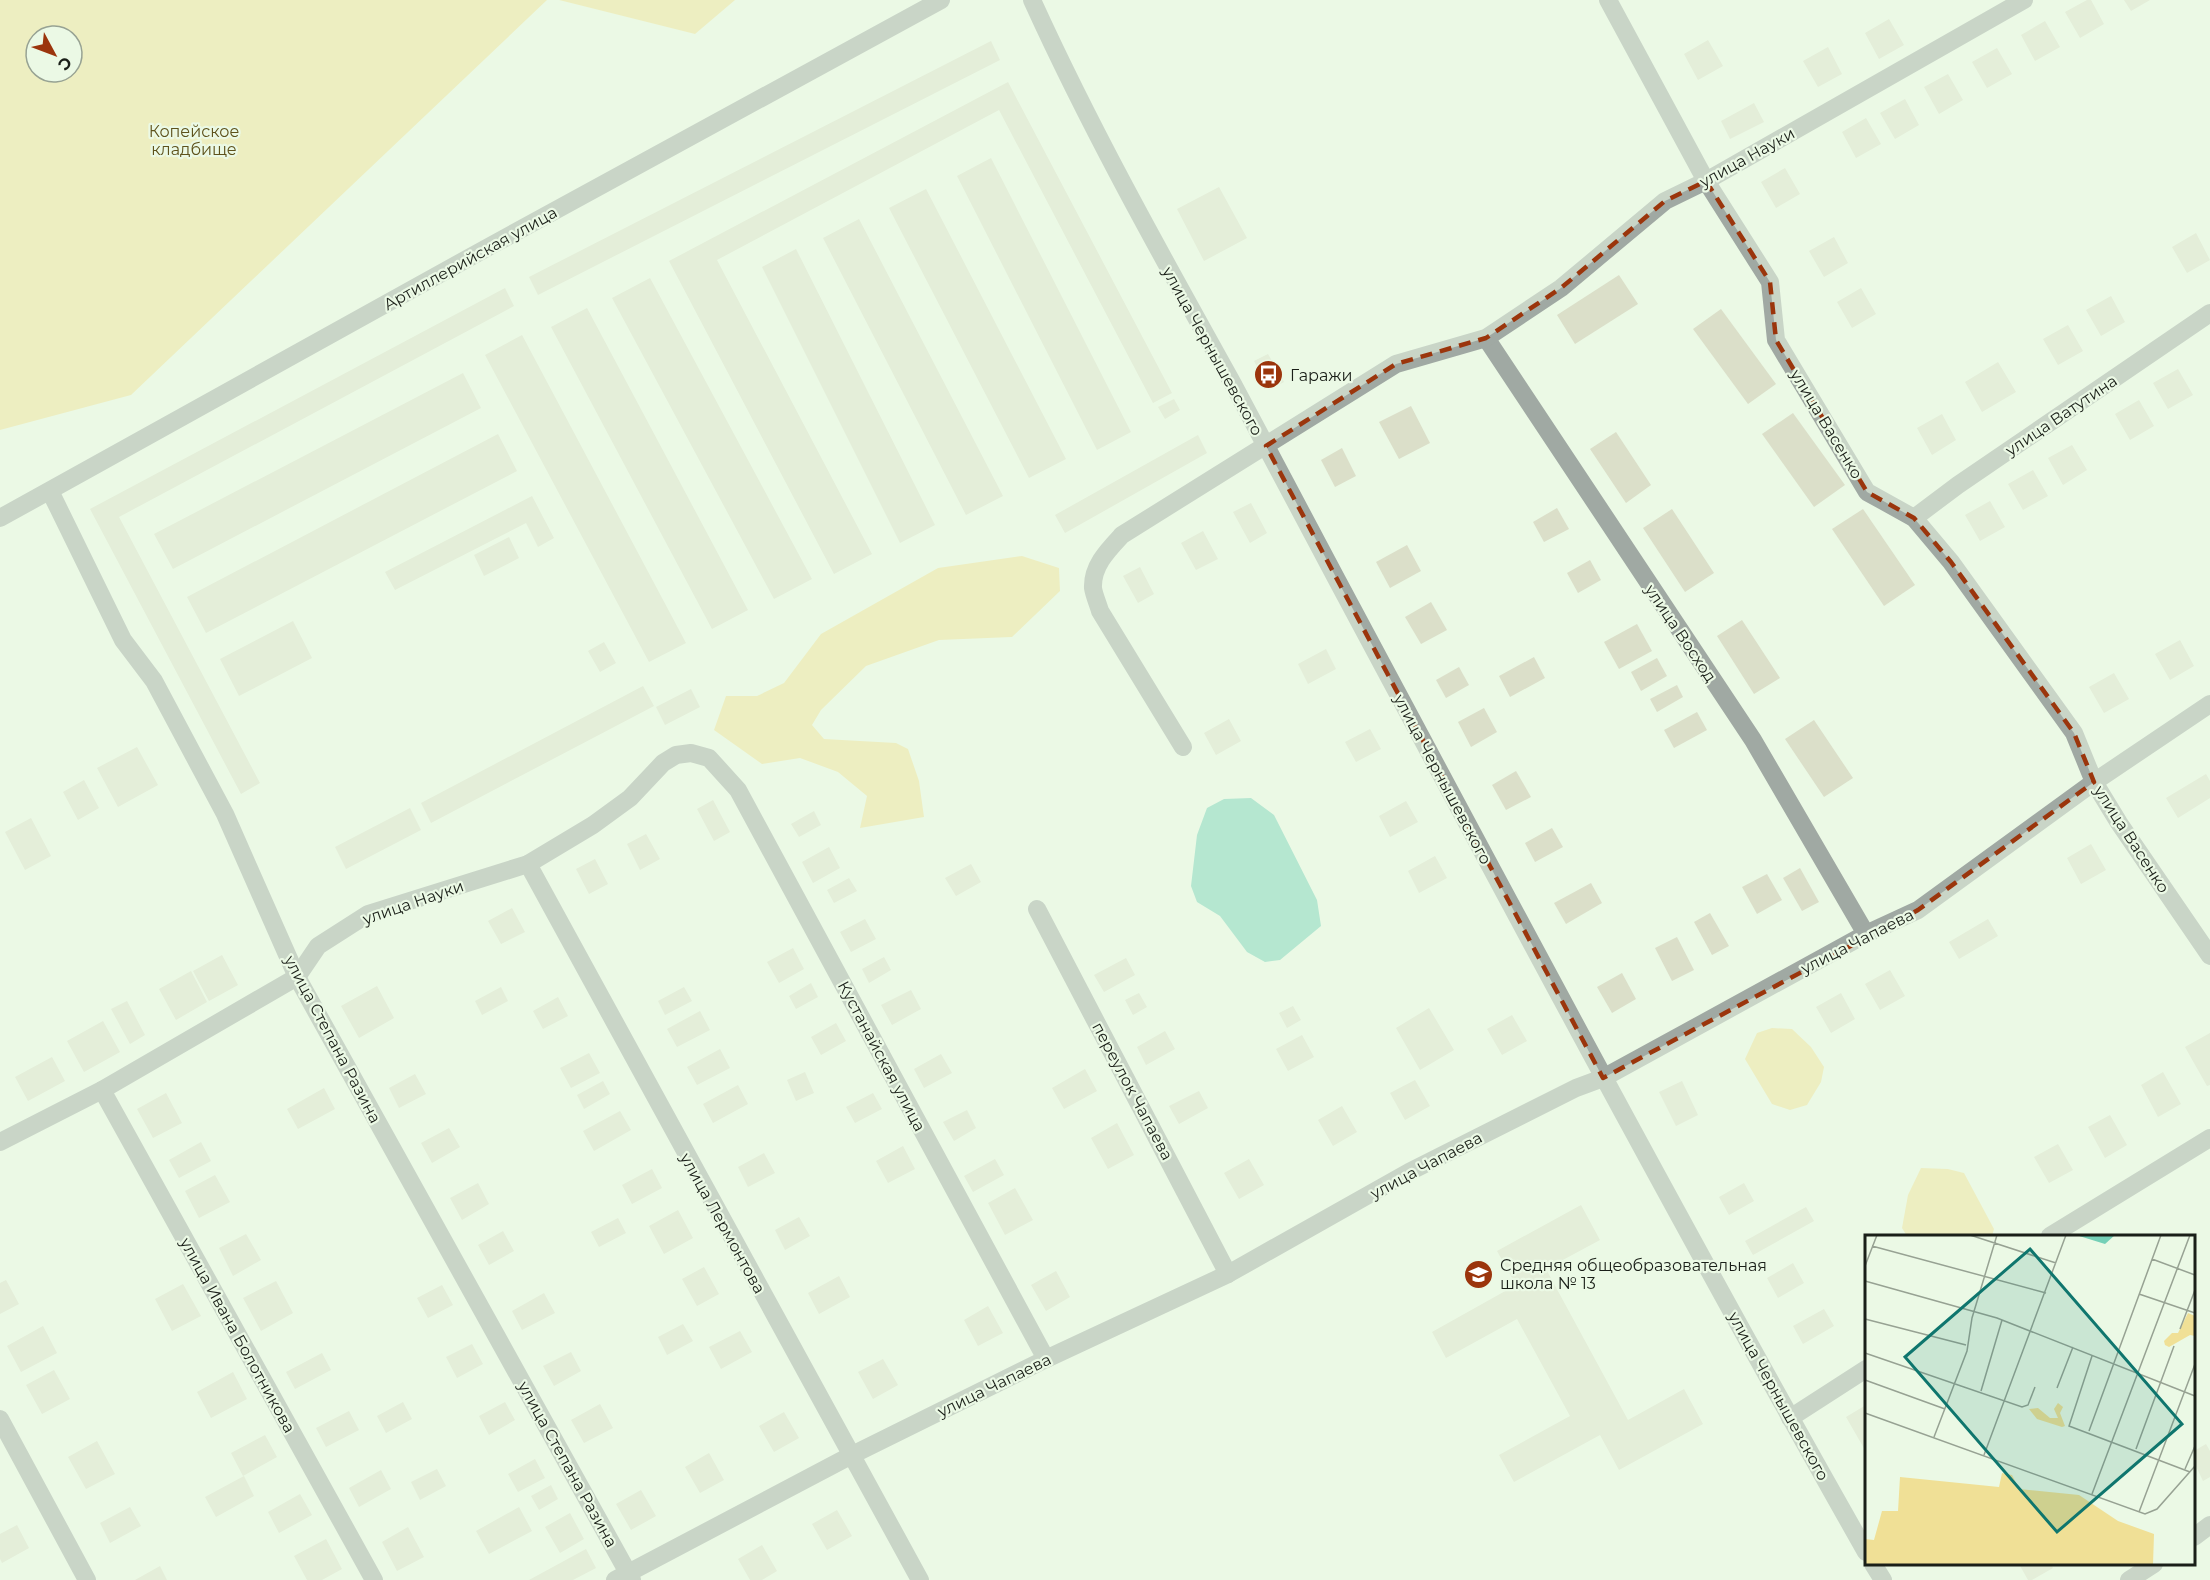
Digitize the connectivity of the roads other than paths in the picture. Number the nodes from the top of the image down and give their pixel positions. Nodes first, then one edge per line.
1 (941, 0) edge
2 (1032, 0) edge
3 (1608, 0) edge
4 (2024, 0) edge
5 (1706, 181) junction
6 (2210, 313) edge
7 (1486, 338) junction
8 (1266, 446) junction
9 (50, 491) junction
10 (1914, 518) junction
11 (0, 519) edge
12 (2210, 704) edge
13 (1183, 747) dead end
14 (709, 758) joint
15 (2094, 782) junction
16 (528, 864) junction
17 (1037, 909) dead end
18 (1866, 934) junction
19 (2210, 956) edge
20 (297, 977) junction
21 (1603, 1078) junction
22 (102, 1090) junction
23 (2210, 1138) edge
24 (0, 1142) edge
25 (2052, 1235) edge
26 (1228, 1274) junction
27 (1046, 1359) junction
28 (1865, 1370) edge
29 (1790, 1418) junction
30 (0, 1419) edge
31 (850, 1456) junction
32 (2210, 1525) edge
33 (2195, 1536) edge
34 (1865, 1550) edge
35 (1874, 1565) edge
36 (2151, 1565) edge
37 (626, 1578) edge
38 (87, 1580) edge
39 (374, 1580) edge
40 (920, 1580) edge
41 (1883, 1580) edge
42 (2129, 1580) edge

1 - 9 street, Артиллерийская улица
2 - 8 street, улица Чернышевского
3 - 5 street, улица Васенко
4 - 5 street, улица Науки
5 - 7 street, улица Науки
5 - 10 street, улица Васенко
6 - 10 street, улица Ватутина
7 - 8 street, улица Науки
7 - 18 street, улица Восход
8 - 13 street, улица Науки
8 - 21 street, улица Чернышевского
9 - 11 street, Артиллерийская улица
9 - 20 street, улица Степана Разина
10 - 15 street, улица Васенко
12 - 15 street, улица Чапаева
14 - 16 street, улица Науки
14 - 27 street, Кустанайская улица
15 - 18 street, улица Чапаева
15 - 19 street, улица Васенко
16 - 20 street, улица Науки
16 - 31 street, улица Лермонтова
17 - 26 street, переулок Чапаева
18 - 21 street, улица Чапаева
20 - 22 street, улица Науки
20 - 37 street, улица Степана Разина
21 - 26 street, улица Чапаева
21 - 29 street, улица Чернышевского
22 - 24 street, улица Науки
22 - 39 street, улица Ивана Болотникова
23 - 25 street
26 - 27 street, улица Чапаева
27 - 31 street, улица Чапаева
28 - 29 street
29 - 34 street, улица Чернышевского
30 - 38 street
31 - 37 street, улица Чапаева
31 - 40 street, улица Лермонтова
32 - 33 street
35 - 41 street
36 - 42 street

